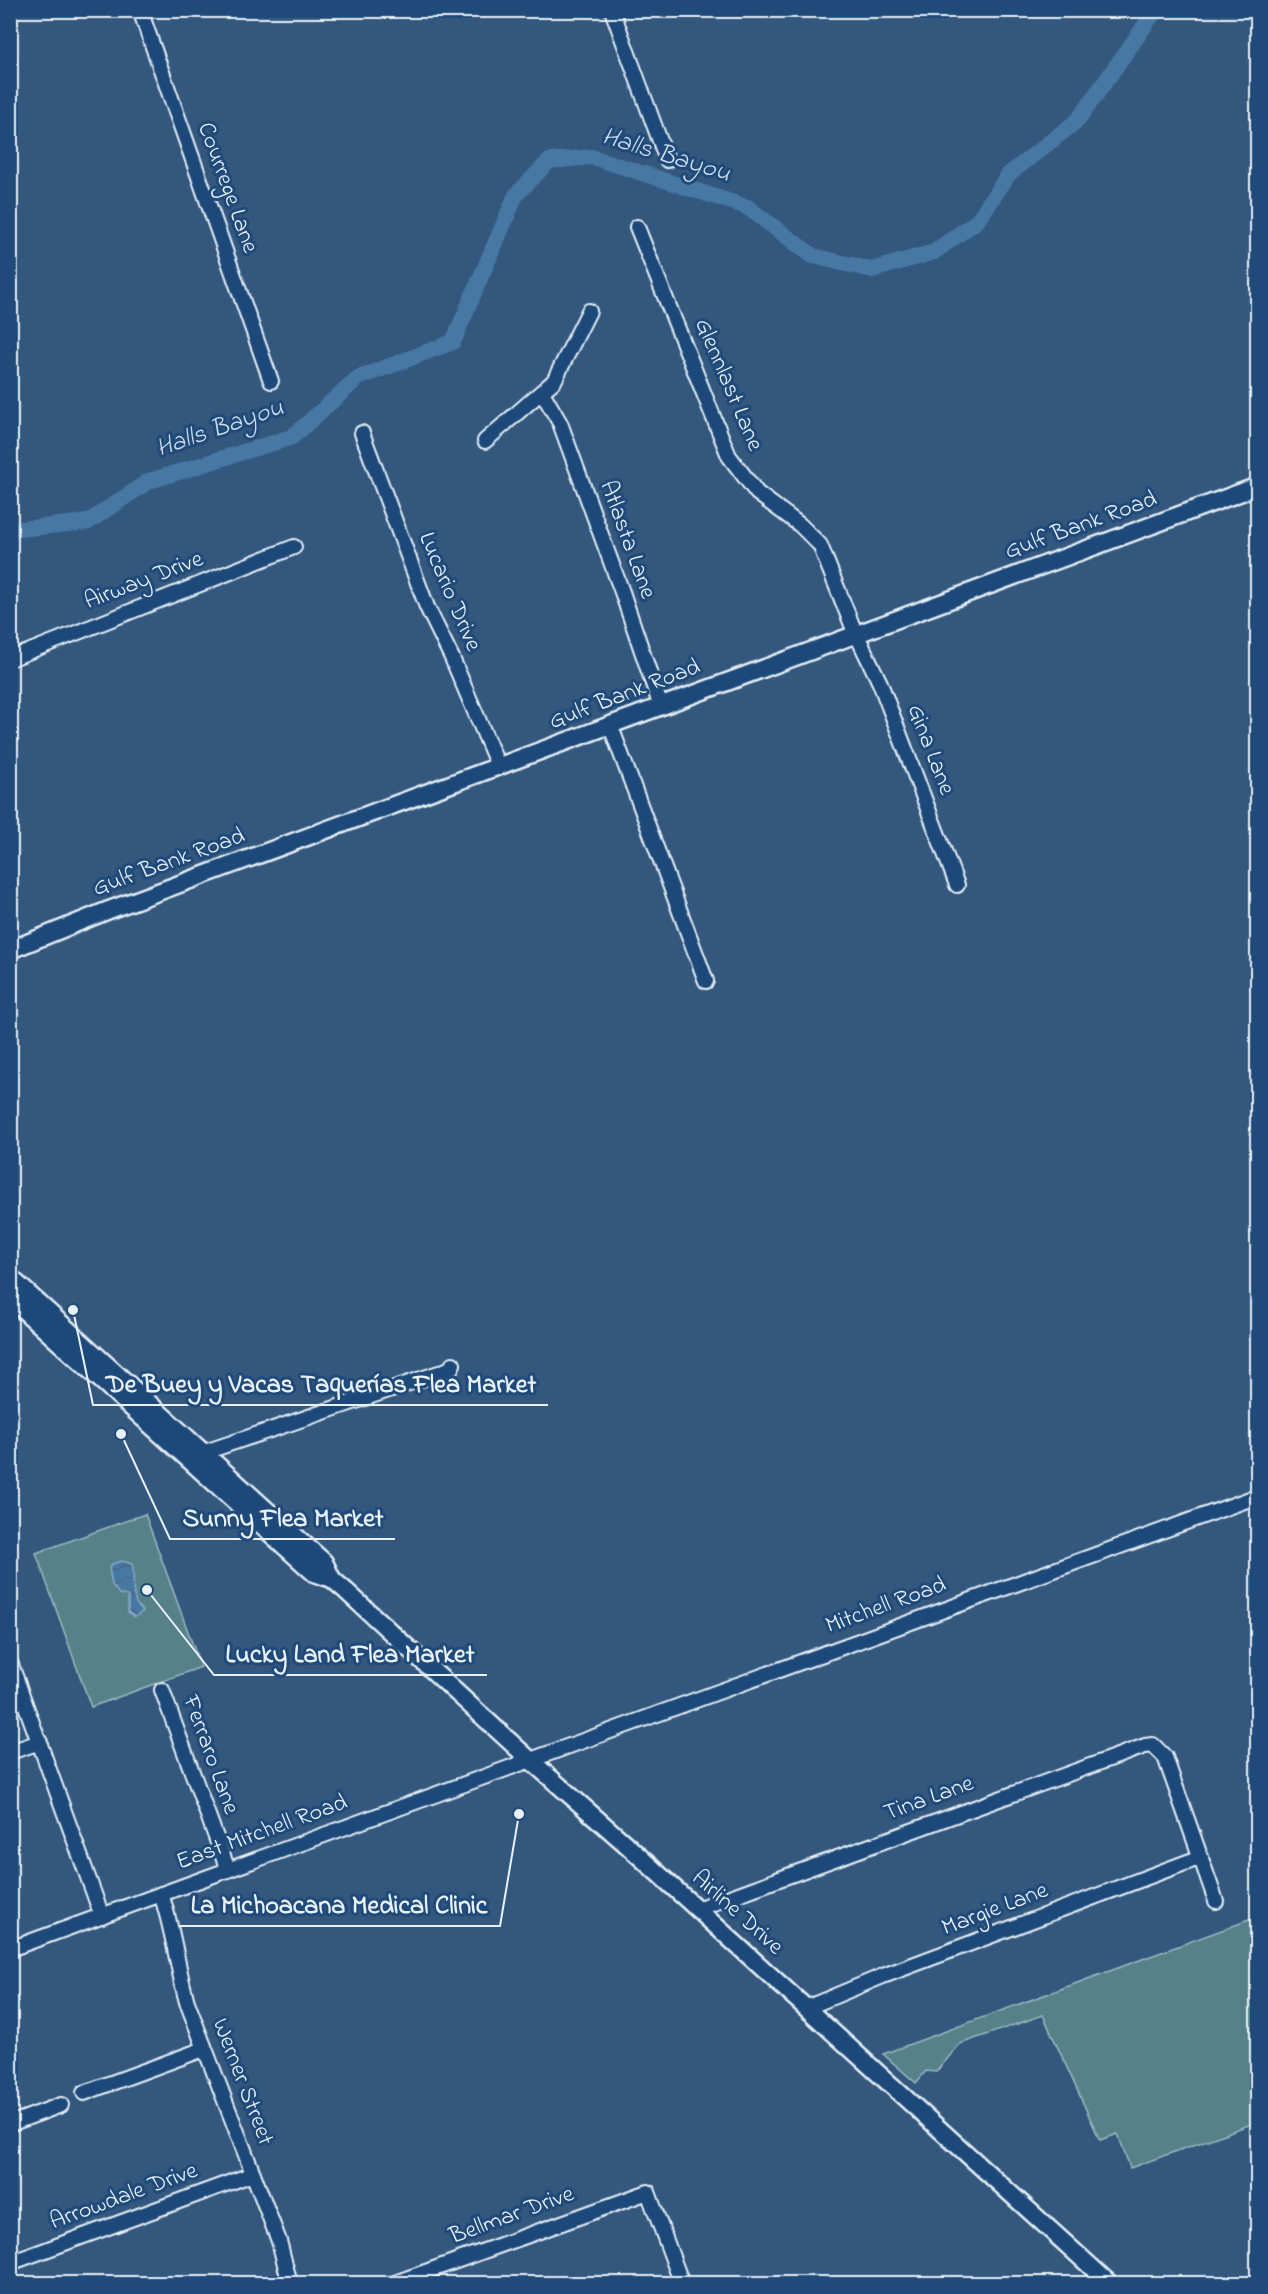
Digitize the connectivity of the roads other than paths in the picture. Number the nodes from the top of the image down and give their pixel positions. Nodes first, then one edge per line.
1 (140, 10) edge
2 (612, 10) edge
3 (667, 160) dead end
4 (637, 227) dead end
5 (589, 311) dead end
6 (272, 381) dead end
7 (542, 392) junction
8 (362, 432) dead end
9 (485, 441) dead end
10 (1257, 486) edge
11 (294, 547) dead end
12 (857, 634) junction
13 (10, 659) edge
14 (661, 707) junction
15 (612, 726) junction
16 (499, 768) junction
17 (957, 885) dead end
18 (10, 950) edge
19 (706, 981) dead end
20 (10, 1277) edge
21 (10, 1298) edge
22 (453, 1364) dead end
23 (205, 1452) junction
24 (204, 1474) junction
25 (1257, 1496) edge
26 (332, 1579) junction
27 (10, 1662) edge
28 (162, 1690) dead end
29 (40, 1742) junction
30 (10, 1752) edge
31 (530, 1760) junction
32 (1201, 1857) junction
33 (228, 1870) junction
34 (161, 1894) junction
35 (1216, 1900) dead end
36 (697, 1909) junction
37 (102, 1916) junction
38 (10, 1949) edge
39 (806, 2008) junction
40 (204, 2049) junction
41 (84, 2092) dead end
42 (61, 2105) dead end
43 (10, 2124) edge
44 (253, 2174) junction
45 (10, 2263) edge
46 (290, 2283) edge
47 (392, 2283) edge
48 (682, 2283) edge
49 (1110, 2283) edge

1 - 6 street, Courrege Lane
2 - 3 street
4 - 12 street, Glennlast Lane
5 - 7 street
7 - 9 street
7 - 14 street, Atlasta Lane
8 - 16 street, Lucario Drive
10 - 12 main road, Gulf Bank Road
11 - 13 street, Airway Drive
12 - 14 main road, Gulf Bank Road
12 - 17 street, Gina Lane
14 - 15 main road, Gulf Bank Road
15 - 16 main road, Gulf Bank Road
15 - 19 street
16 - 18 main road, Gulf Bank Road
20 - 23 main road, Airline Drive
21 - 24 main road, Airline Drive
22 - 23 street
23 - 24 main road
23 - 26 main road, Airline Drive
24 - 26 main road, Airline Drive
25 - 31 street, Mitchell Road
26 - 31 main road, Airline Drive
27 - 29 street
28 - 33 street, Ferraro Lane
29 - 30 street
29 - 37 street
31 - 33 street, East Mitchell Road
31 - 36 main road, Airline Drive
32 - 35 street
32 - 36 street, Tina Lane
32 - 39 street, Margie Lane
33 - 34 street, East Mitchell Road
34 - 37 street, East Mitchell Road
34 - 40 street, Werner Street
36 - 39 main road, Airline Drive
37 - 38 street, East Mitchell Road
39 - 49 main road, Airline Drive
40 - 41 street
40 - 44 street, Werner Street
42 - 43 street
44 - 45 street, Arrowdale Drive
44 - 46 street, Werner Street
47 - 48 street, Bellmar Drive

